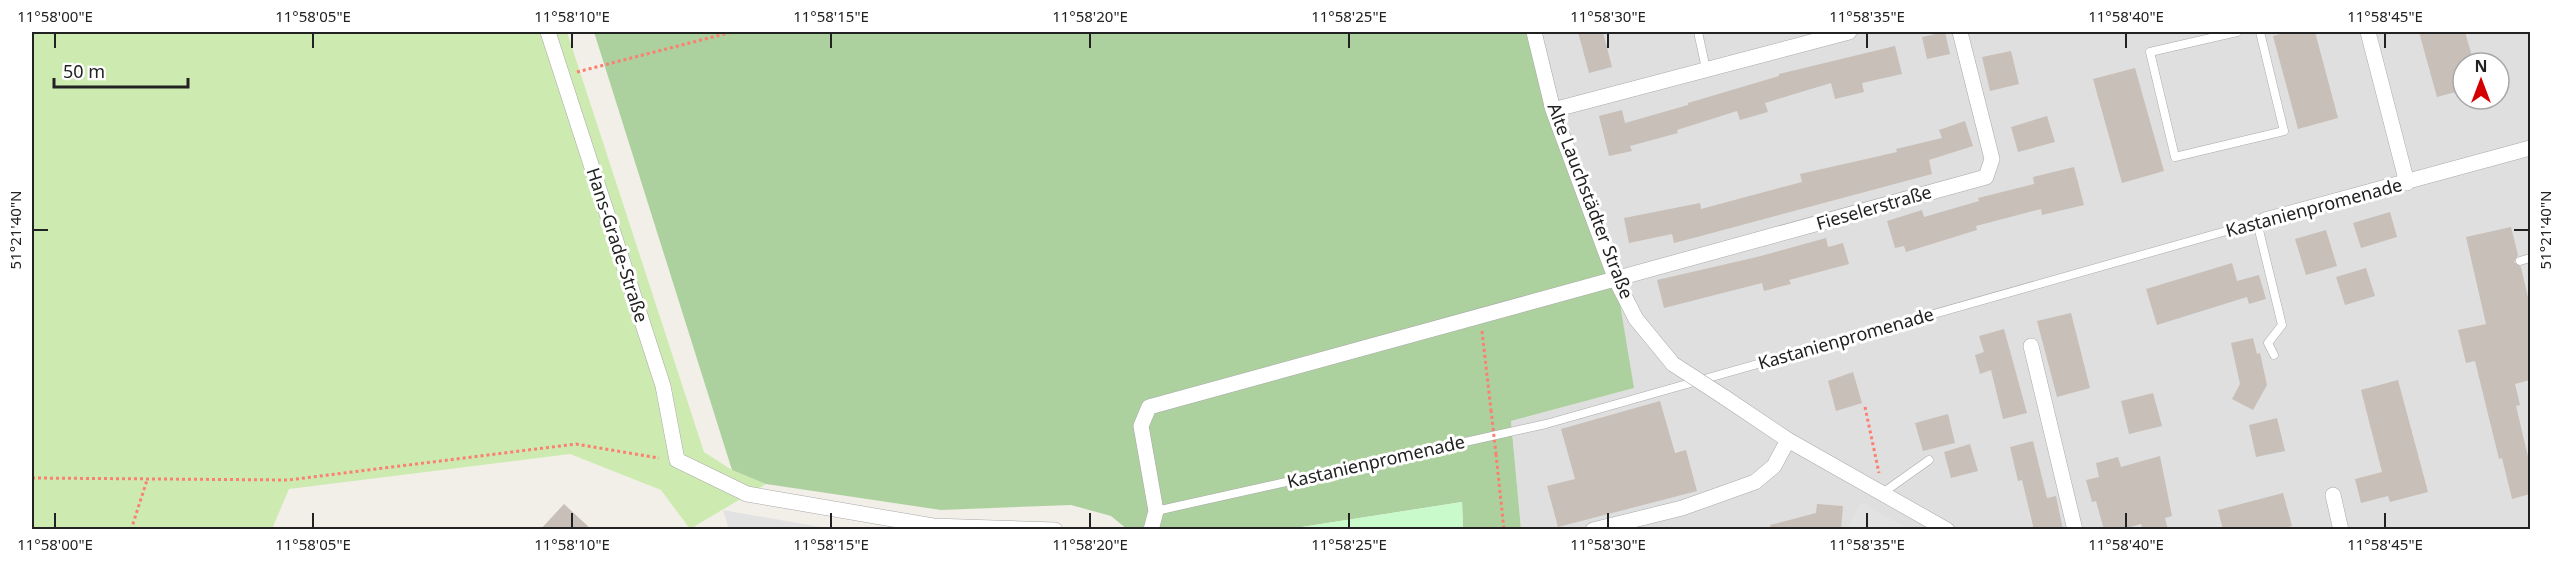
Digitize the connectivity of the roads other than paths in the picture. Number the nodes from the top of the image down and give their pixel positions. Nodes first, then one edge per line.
1 (548, 32) edge
2 (1534, 32) edge
3 (1698, 32) edge
4 (1850, 32) edge
5 (1960, 32) edge
6 (2237, 32) edge
7 (2260, 32) edge
8 (2368, 32) edge
9 (1706, 69) junction
10 (1553, 110) junction
11 (2530, 147) edge
12 (2407, 183) junction
13 (2261, 221) junction
14 (2530, 258) edge
15 (2520, 261) dead end
16 (1616, 280) junction
17 (2031, 346) dead end
18 (2274, 355) dead end
19 (1788, 440) junction
20 (1929, 460) dead end
21 (1884, 492) junction
22 (2333, 495) dead end
23 (1156, 511) junction
24 (1055, 530) edge
25 (1151, 530) edge
26 (1593, 530) edge
27 (1947, 530) edge
28 (2075, 530) edge
29 (2341, 530) edge

1 - 24 street, Hans-Grade-Straße
2 - 10 street, Alte Lauchstädter Straße
3 - 9 lane
4 - 9 street
5 - 16 street, Fieselerstraße
6 - 7 lane
8 - 12 street
9 - 10 street
10 - 16 street, Alte Lauchstädter Straße
11 - 12 street, Kastanienpromenade
12 - 13 street, Kastanienpromenade
13 - 18 lane
13 - 23 lane, Kastanienpromenade
14 - 15 lane
16 - 19 street, Alte Lauchstädter Straße, bridge
16 - 23 street
17 - 28 street
19 - 21 street, Alte Lauchstädter Straße
19 - 26 street
20 - 21 lane
21 - 27 street, Alte Lauchstädter Straße
22 - 29 street
23 - 25 street

